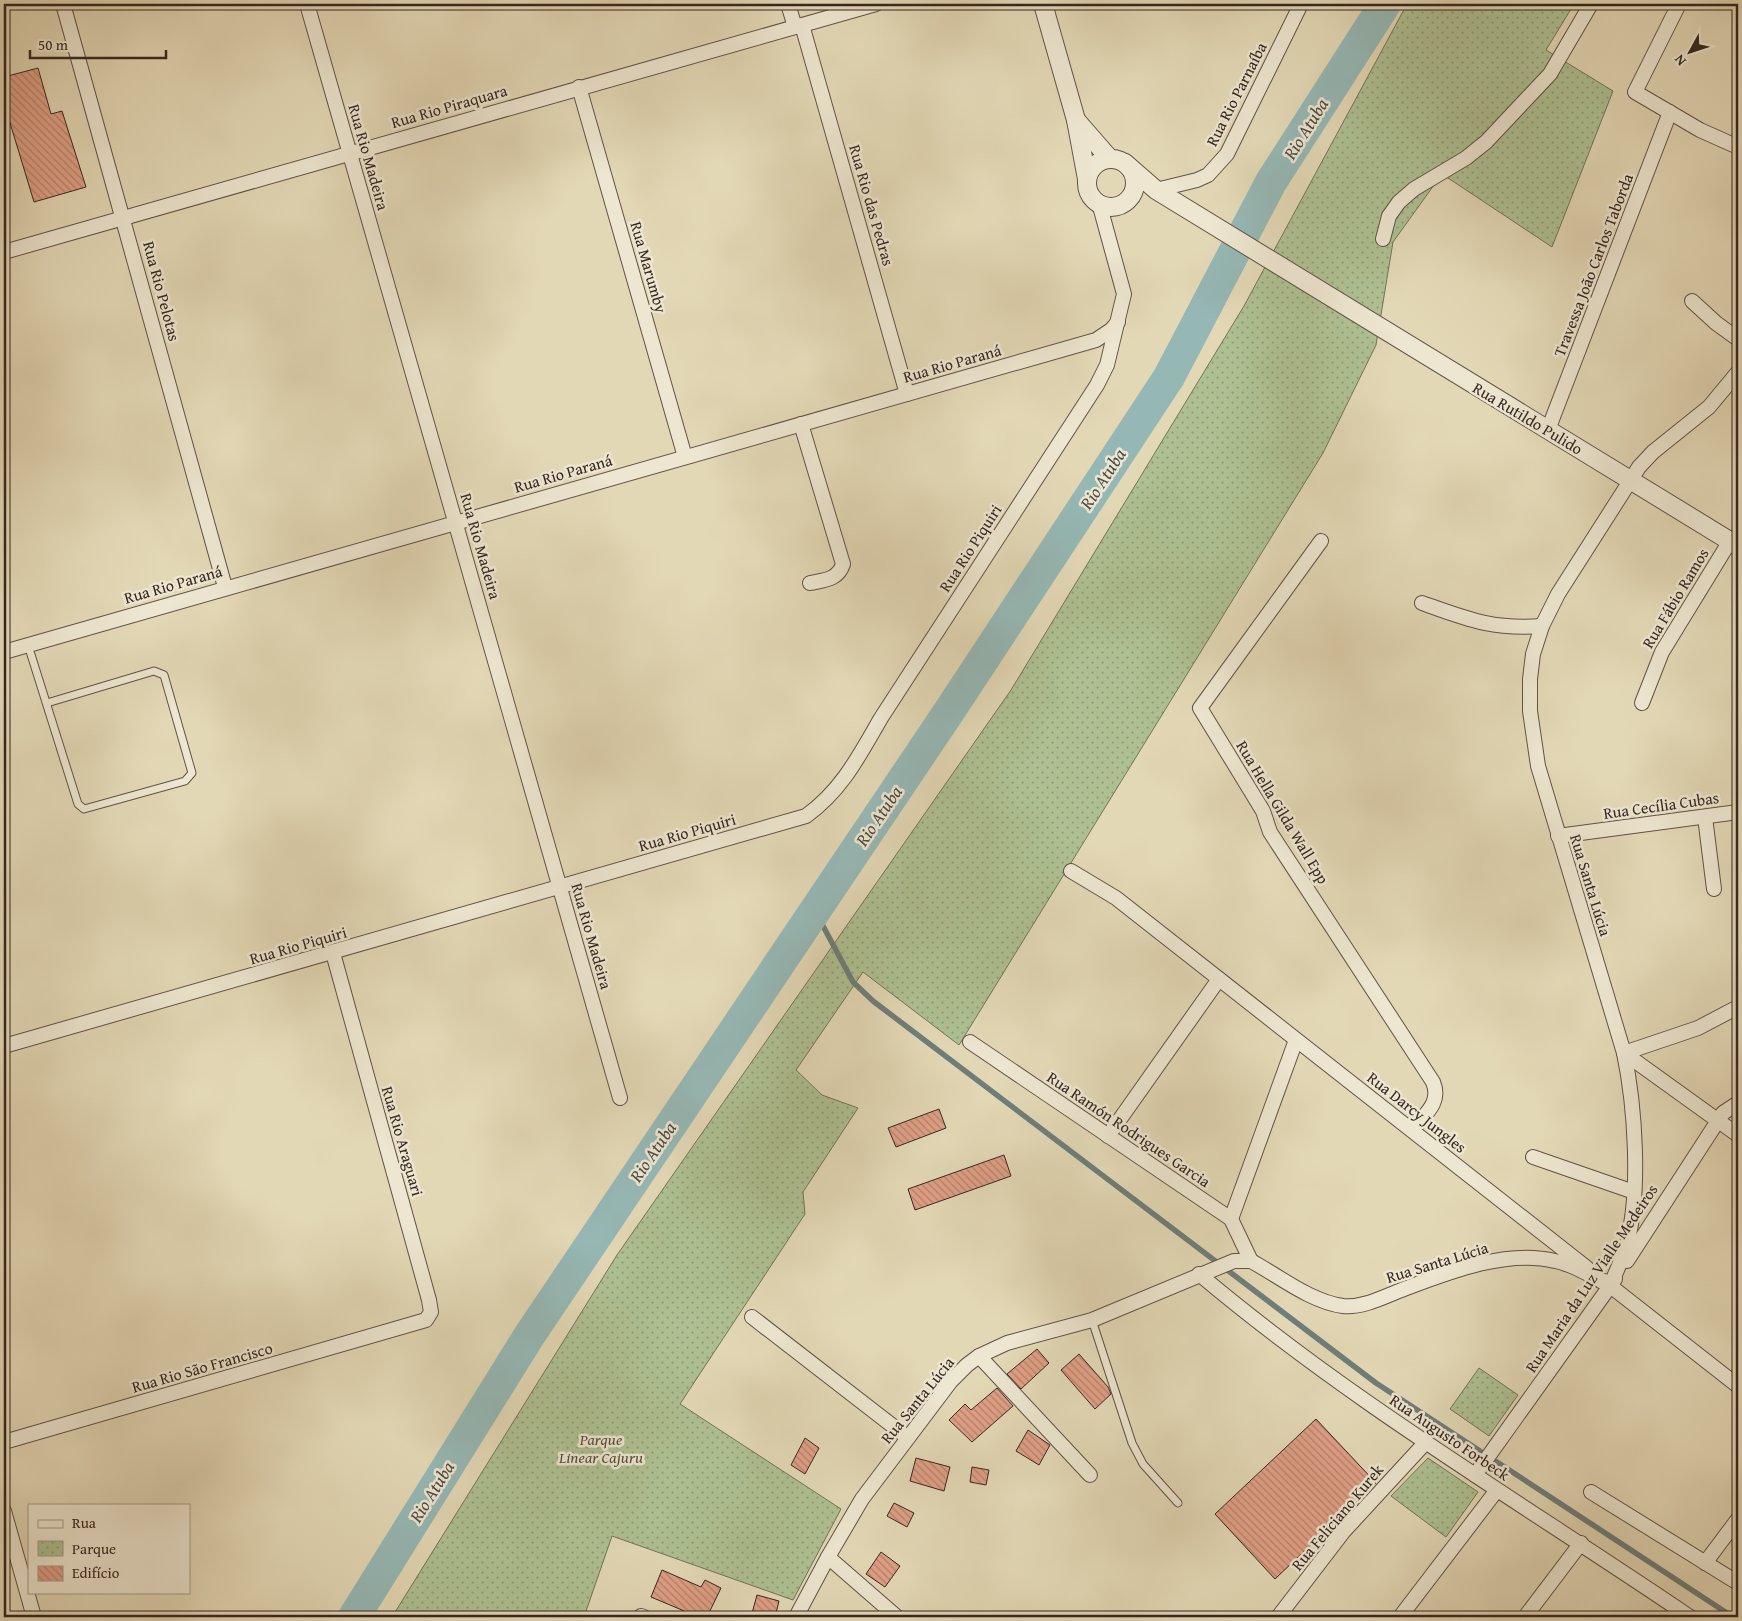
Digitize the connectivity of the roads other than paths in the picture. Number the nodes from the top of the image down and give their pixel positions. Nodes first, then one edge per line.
1 (63, 4) edge
2 (307, 4) edge
3 (788, 4) edge
4 (876, 4) edge
5 (1044, 4) edge
6 (1300, 4) edge
7 (1590, 4) edge
8 (1679, 4) edge
9 (798, 26) junction
10 (579, 87) junction
11 (1670, 112) junction
12 (1076, 120) junction
13 (1738, 147) edge
14 (350, 153) junction
15 (1118, 161) junction
16 (1087, 179) junction
17 (1156, 190) junction
18 (1099, 204) junction
19 (1122, 204) junction
20 (124, 218) junction
21 (1383, 239) dead end
22 (4, 252) edge
23 (1692, 300) dead end
24 (1121, 314) junction
25 (1738, 339) edge
26 (1738, 372) edge
27 (907, 394) junction
28 (801, 424) junction
29 (1548, 430) junction
30 (685, 456) junction
31 (1630, 480) junction
32 (456, 521) junction
33 (1321, 541) dead end
34 (1734, 544) edge
35 (810, 583) dead end
36 (225, 587) junction
37 (1422, 602) dead end
38 (1542, 626) junction
39 (28, 645) junction
40 (4, 652) edge
41 (47, 703) junction
42 (1642, 703) dead end
43 (1738, 812) edge
44 (1705, 817) junction
45 (1558, 836) junction
46 (1071, 871) dead end
47 (560, 887) junction
48 (1714, 889) dead end
49 (333, 953) junction
50 (1219, 979) junction
51 (1738, 1007) edge
52 (1296, 1040) junction
53 (970, 1042) dead end
54 (4, 1046) edge
55 (1624, 1053) junction
56 (620, 1098) dead end
57 (1738, 1103) edge
58 (1718, 1120) junction
59 (1412, 1130) junction
60 (1738, 1135) edge
61 (1108, 1136) junction
62 (1533, 1157) dead end
63 (1634, 1192) junction
64 (1231, 1219) junction
65 (1251, 1261) junction
66 (1199, 1274) junction
67 (1610, 1286) junction
68 (752, 1317) dead end
69 (1092, 1320) junction
70 (409, 1325) joint
71 (979, 1356) junction
72 (1738, 1386) edge
73 (908, 1437) junction
74 (4, 1442) edge
75 (1426, 1442) junction
76 (1090, 1475) dead end
77 (1475, 1475) junction
78 (1497, 1490) junction
79 (1591, 1492) dead end
80 (1178, 1504) dead end
81 (4, 1511) edge
82 (1738, 1519) edge
83 (1581, 1543) junction
84 (828, 1557) junction
85 (1705, 1563) junction
86 (1738, 1584) edge
87 (34, 1617) edge
88 (796, 1617) edge
89 (897, 1617) edge
90 (1278, 1617) edge
91 (1400, 1617) edge
92 (1525, 1617) edge
93 (1690, 1617) edge

1 - 20 street, Rua Rio Pelotas
2 - 14 street, Rua Rio Madeira
3 - 9 street, Rua Rio das Pedras
4 - 9 street, Rua Rio Piraquara
5 - 12 street
6 - 17 street, Rua Rio Parnaíba
7 - 21 street
8 - 11 street
9 - 10 street, Rua Rio Piraquara
9 - 27 street, Rua Rio das Pedras
10 - 14 street, Rua Rio Piraquara
10 - 30 street, Rua Marumby
11 - 13 street
11 - 29 street, Travessa João Carlos Taborda
12 - 15 street
12 - 16 street
14 - 20 street, Rua Rio Piraquara
14 - 32 street, Rua Rio Madeira
15 - 16 street
15 - 17 street, Rua Rutildo Pulido
15 - 19 street
16 - 18 street
17 - 19 street
17 - 29 street, Rua Rutildo Pulido
18 - 19 street
18 - 24 street, Rua Rio Piquiri
20 - 22 street, Rua Rio Piraquara
20 - 36 street, Rua Rio Pelotas
23 - 25 street
24 - 27 street, Rua Rio Paraná
24 - 47 street, Rua Rio Piquiri
26 - 31 street, Rua Santa Lúcia
27 - 28 street, Rua Rio Paraná
28 - 30 street, Rua Rio Paraná
28 - 35 street
29 - 31 street, Rua Rutildo Pulido
30 - 32 street, Rua Rio Paraná
31 - 34 street, Rua Rutildo Pulido
31 - 38 street, Rua Santa Lúcia
32 - 36 street, Rua Rio Paraná
32 - 47 street, Rua Rio Madeira
33 - 59 street, Rua Hella Gilda Wall Epp
34 - 42 street, Rua Fábio Ramos
36 - 39 street, Rua Rio Paraná
37 - 38 street
38 - 45 street, Rua Santa Lúcia
39 - 40 street, Rua Rio Paraná
39 - 41 lane
41 - 41 lane
43 - 44 street, Rua Cecília Cubas
44 - 45 street, Rua Cecília Cubas
44 - 48 street
45 - 55 street, Rua Santa Lúcia
46 - 50 street, Rua Darcy Jungles
47 - 49 street, Rua Rio Piquiri
47 - 56 street, Rua Rio Madeira
49 - 54 street, Rua Rio Piquiri
49 - 70 street, Rua Rio Araguari
50 - 52 street, Rua Darcy Jungles
50 - 61 street
51 - 55 street
52 - 59 street, Rua Darcy Jungles
52 - 64 street
53 - 61 street, Rua Ramón Rodrigues Garcia
55 - 58 street
55 - 63 street, Rua Santa Lúcia
57 - 58 street, Rua Maria da Luz Vialle Medeiros
58 - 60 street
58 - 67 street, Rua Maria da Luz Vialle Medeiros
59 - 67 street, Rua Darcy Jungles
61 - 64 street, Rua Ramón Rodrigues Garcia
62 - 63 street
63 - 67 street, Rua Santa Lúcia
64 - 65 street
65 - 66 street, Rua Santa Lúcia
65 - 67 street, Rua Santa Lúcia
66 - 69 street, Rua Santa Lúcia
66 - 75 street, Rua Augusto Forbeck
67 - 72 street, Rua Darcy Jungles
67 - 77 street, Rua Maria da Luz Vialle Medeiros
68 - 73 street
69 - 71 street, Rua Santa Lúcia
69 - 80 lane
70 - 74 street, Rua Rio São Francisco
71 - 73 street, Rua Santa Lúcia
71 - 76 street
73 - 84 street, Rua Santa Lúcia
75 - 77 street, Rua Augusto Forbeck
75 - 90 street, Rua Feliciano Kurek
77 - 78 street, Rua Augusto Forbeck
78 - 83 street, Rua Augusto Forbeck
78 - 91 street
79 - 85 street
81 - 87 street
82 - 85 street
83 - 92 street
83 - 93 street, Rua Augusto Forbeck
84 - 88 street, Rua Santa Lúcia
84 - 89 street
85 - 86 street

